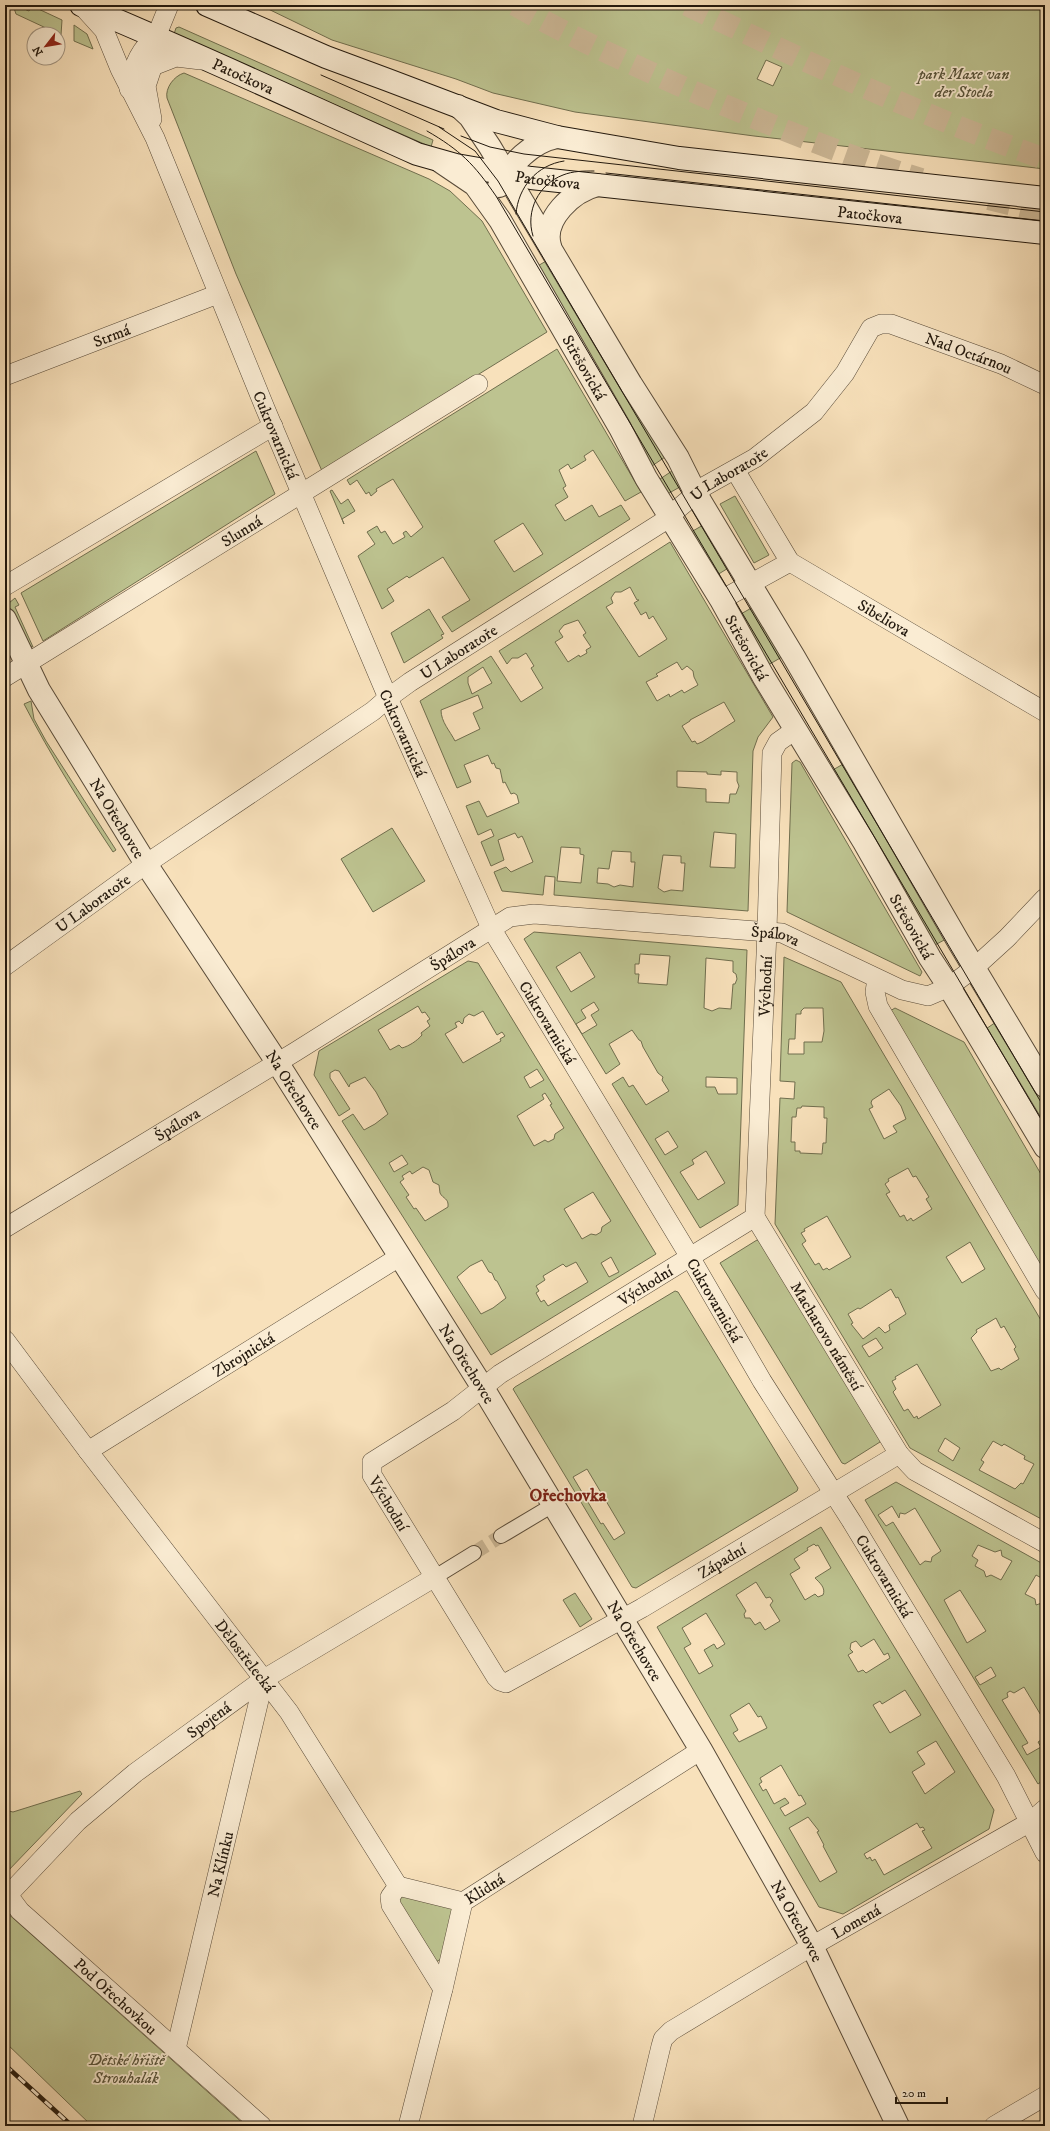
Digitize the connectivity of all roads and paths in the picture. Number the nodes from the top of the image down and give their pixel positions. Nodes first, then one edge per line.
1 (82, 5) edge
2 (169, 5) edge
3 (207, 5) edge
4 (156, 37) junction
5 (207, 61) junction
6 (153, 66) junction
7 (129, 89) junction
8 (458, 106) junction
9 (557, 137) junction
10 (155, 138) junction
11 (438, 160) junction
12 (506, 174) junction
13 (597, 186) junction
14 (1045, 198) edge
15 (500, 220) junction
16 (1045, 233) edge
17 (550, 246) junction
18 (218, 294) junction
19 (891, 324) joint
20 (5, 376) edge
21 (478, 384) dead end
22 (1045, 385) edge
23 (273, 426) junction
24 (735, 470) junction
25 (302, 492) junction
26 (696, 494) junction
27 (670, 515) junction
28 (790, 562) junction
29 (750, 585) junction
30 (5, 586) edge
31 (721, 600) junction
32 (5, 619) edge
33 (26, 664) junction
34 (5, 677) edge
35 (388, 698) junction
36 (1045, 712) edge
37 (795, 730) junction
38 (146, 864) junction
39 (1045, 898) edge
40 (491, 928) junction
41 (767, 931) junction
42 (5, 966) edge
43 (974, 968) junction
44 (877, 979) junction
45 (949, 987) junction
46 (277, 1062) junction
47 (1045, 1086) edge
48 (1045, 1147) edge
49 (755, 1217) junction
50 (5, 1228) edge
51 (400, 1257) junction
52 (690, 1257) junction
53 (1045, 1291) edge
54 (5, 1340) edge
55 (483, 1388) junction
56 (88, 1451) junction
57 (899, 1454) junction
58 (833, 1494) junction
59 (553, 1504) junction
60 (501, 1536) tunnel mouth
61 (1045, 1543) edge
62 (474, 1553) tunnel mouth
63 (435, 1577) junction
64 (623, 1619) junction
65 (264, 1679) junction
66 (701, 1750) junction
67 (1045, 1808) edge
68 (1030, 1822) junction
69 (1045, 1853) edge
70 (398, 1886) junction
71 (8, 1895) joint
72 (463, 1902) junction
73 (812, 1946) junction
74 (443, 1989) junction
75 (176, 2049) junction
76 (1045, 2096) edge
77 (262, 2126) edge
78 (408, 2126) edge
79 (642, 2126) edge
80 (898, 2126) edge
81 (994, 2126) edge

1 - 4 street, Patočkova
1 - 7 street, Cukrovarnická
2 - 4 street
3 - 8 street
4 - 5 street, Patočkova
4 - 6 street, Cukrovarnická
4 - 7 street
5 - 6 street
5 - 11 street, Patočkova
6 - 10 street, Cukrovarnická
7 - 10 street, Cukrovarnická
8 - 9 street
8 - 12 street, Střešovická
9 - 12 street
9 - 14 street
10 - 18 street, Cukrovarnická
11 - 12 street, Patočkova
11 - 15 street, Střešovická
12 - 13 street, Patočkova
12 - 15 street
12 - 17 street, Střešovická
13 - 16 street, Patočkova
13 - 17 street
15 - 27 street, Střešovická
17 - 26 street, Střešovická
18 - 20 street, Strmá
18 - 23 street, Cukrovarnická
19 - 22 street, Nad Octárnou
19 - 24 street, U Laboratoře
21 - 25 street, Slunná
23 - 25 street, Cukrovarnická
23 - 30 street
24 - 26 street, U Laboratoře
24 - 28 street
25 - 33 street, Slunná
25 - 35 street, Cukrovarnická
26 - 27 street, U Laboratoře
26 - 29 street, Střešovická
27 - 31 street, Střešovická
27 - 35 street, U Laboratoře
28 - 29 street
28 - 36 street, Sibeliova
29 - 31 street
29 - 43 street, Střešovická
31 - 37 street, Střešovická
32 - 33 street, Na Ořechovce
33 - 34 street, Slunná
33 - 38 street, Na Ořechovce
35 - 38 street, U Laboratoře
35 - 40 street, Cukrovarnická
37 - 41 street, Východní
37 - 45 street, Střešovická
38 - 42 street, U Laboratoře
38 - 46 street, Na Ořechovce
39 - 43 street, Špálova
40 - 41 street, Špálova
40 - 46 street, Špálova
40 - 52 street, Cukrovarnická
41 - 44 street, Špálova
41 - 49 street, Východní
43 - 45 street, Špálova
43 - 47 street, Střešovická
44 - 45 street, Špálova
44 - 53 street
45 - 48 street, Střešovická
46 - 50 street, Špálova
46 - 51 street, Na Ořechovce
49 - 52 street, Východní
49 - 57 street, Macharovo náměstí
51 - 55 street, Na Ořechovce
51 - 56 street, Zbrojnická
52 - 55 street, Východní
52 - 58 street, Cukrovarnická
54 - 56 street, Dělostřelecká
55 - 59 street, Na Ořechovce
55 - 63 street, Východní
56 - 65 street, Dělostřelecká
57 - 58 street, Západní
57 - 61 street
58 - 64 street, Západní
58 - 68 street, Cukrovarnická
59 - 60 street
59 - 64 street, Na Ořechovce
62 - 63 street
63 - 64 street, Západní
63 - 65 street, Spojená
64 - 66 street, Na Ořechovce
65 - 70 street, Dělostřelecká
65 - 71 street, Spojená
65 - 75 street, Na Klínku
66 - 72 street, Klidná
66 - 73 street, Na Ořechovce
67 - 68 street, Lomená
68 - 69 street, Cukrovarnická
68 - 73 street, Lomená
70 - 72 street
70 - 74 street
71 - 75 street, Pod Ořechovkou
72 - 74 street, Klidná
73 - 79 street, Lomená
73 - 80 street, Na Ořechovce
74 - 78 street, Klidná
75 - 77 street, Pod Ořechovkou
76 - 81 street

